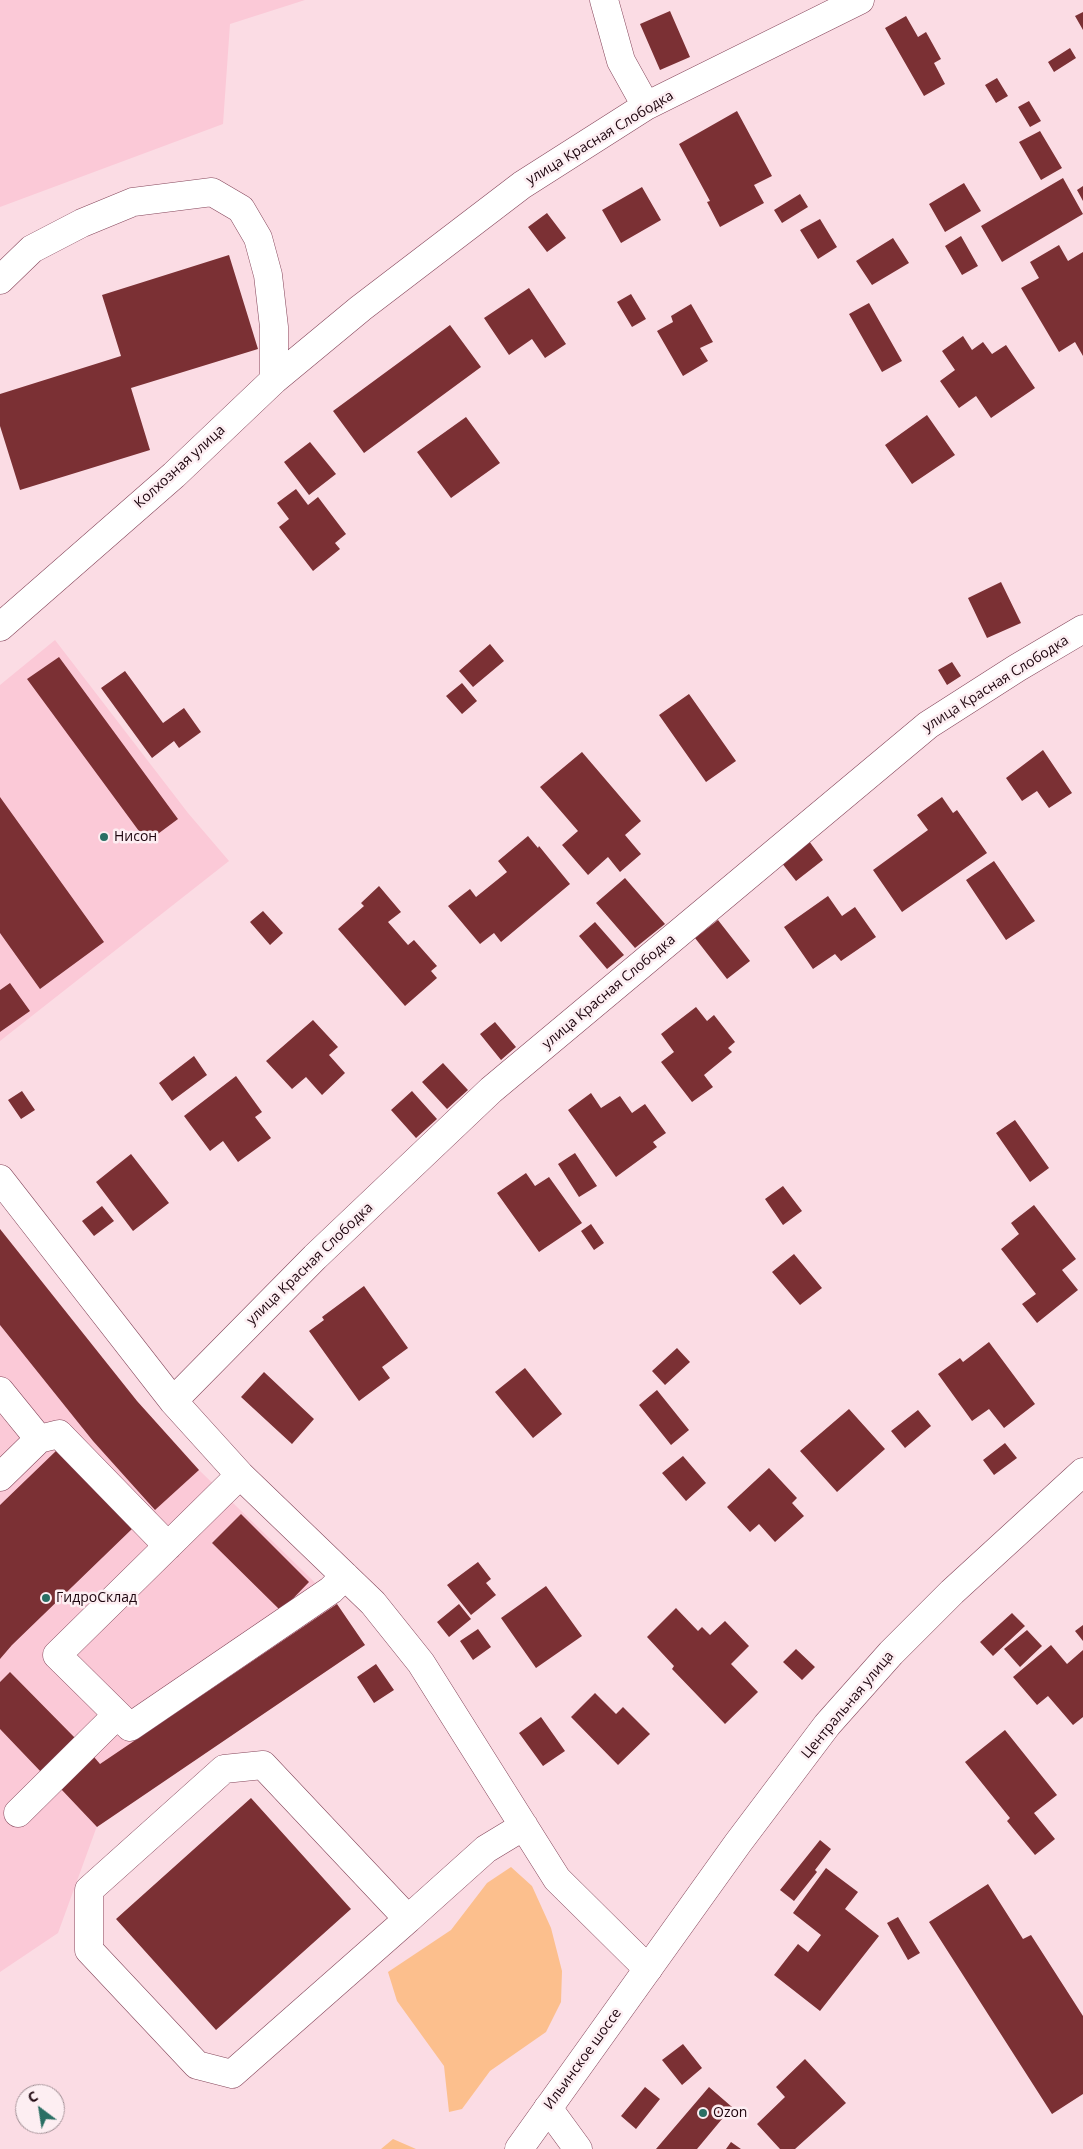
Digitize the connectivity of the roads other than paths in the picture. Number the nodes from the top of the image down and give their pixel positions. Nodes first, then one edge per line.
1 (604, 0) edge
2 (860, 0) edge
3 (646, 106) junction
4 (0, 280) edge
5 (361, 308) joint
6 (274, 380) junction
7 (0, 627) edge
8 (1083, 629) edge
9 (0, 1179) edge
10 (0, 1391) edge
11 (174, 1400) junction
12 (39, 1439) junction
13 (1083, 1472) edge
14 (240, 1475) junction
15 (0, 1477) edge
16 (168, 1546) junction
17 (345, 1576) junction
18 (117, 1715) junction
19 (18, 1813) dead end
20 (524, 1826) junction
21 (408, 1919) junction
22 (648, 1969) junction
23 (548, 2108) junction
24 (518, 2149) edge
25 (578, 2149) edge

1 - 3 street
2 - 3 street, улица Красная Слободка
3 - 5 street, улица Красная Слободка
4 - 6 street
5 - 6 street, Колхозная улица
6 - 7 street, Колхозная улица
8 - 11 street, улица Красная Слободка
9 - 11 street
10 - 12 street
11 - 14 street
12 - 15 street
12 - 16 street
13 - 22 street, Центральная улица
14 - 16 street
14 - 17 street
16 - 18 street
17 - 18 street
17 - 20 street
18 - 19 street
20 - 21 street
20 - 22 street
21 - 21 street
22 - 23 street, Ильинское шоссе
23 - 24 street, Ильинское шоссе
23 - 25 street

